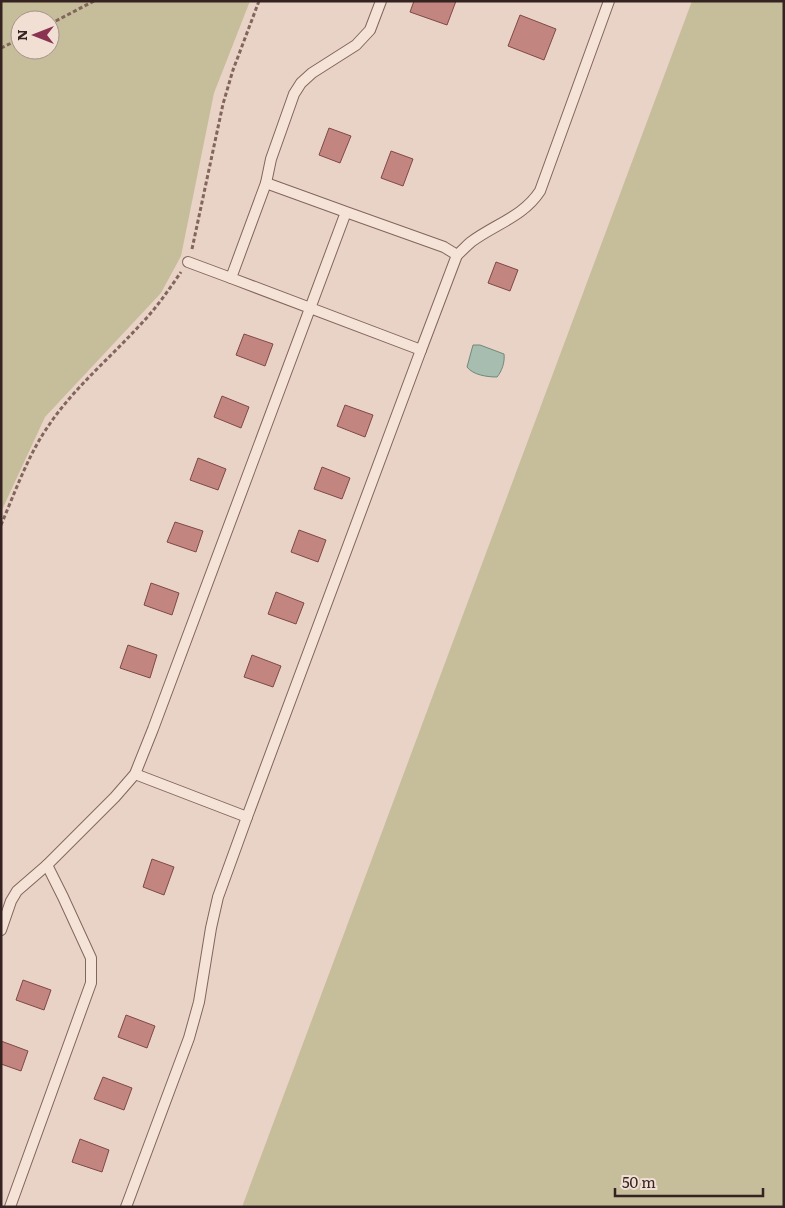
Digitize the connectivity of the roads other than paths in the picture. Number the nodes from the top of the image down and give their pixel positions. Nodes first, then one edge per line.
1 (381, 1) edge
2 (609, 1) edge
3 (266, 182) junction
4 (346, 212) junction
5 (457, 255) junction
6 (188, 262) road end
7 (231, 278) junction
8 (310, 307) junction
9 (420, 350) junction
10 (135, 774) junction
11 (247, 817) junction
12 (47, 865) junction
13 (1, 930) edge
14 (10, 1207) edge
15 (126, 1207) edge

1 - 3 lane
2 - 5 lane
3 - 4 lane
3 - 7 lane
4 - 5 lane
4 - 8 lane
5 - 9 lane
6 - 7 lane
7 - 8 lane
8 - 9 lane
8 - 10 lane
9 - 11 lane
10 - 11 lane
10 - 12 lane
11 - 15 lane
12 - 13 lane
12 - 14 lane

